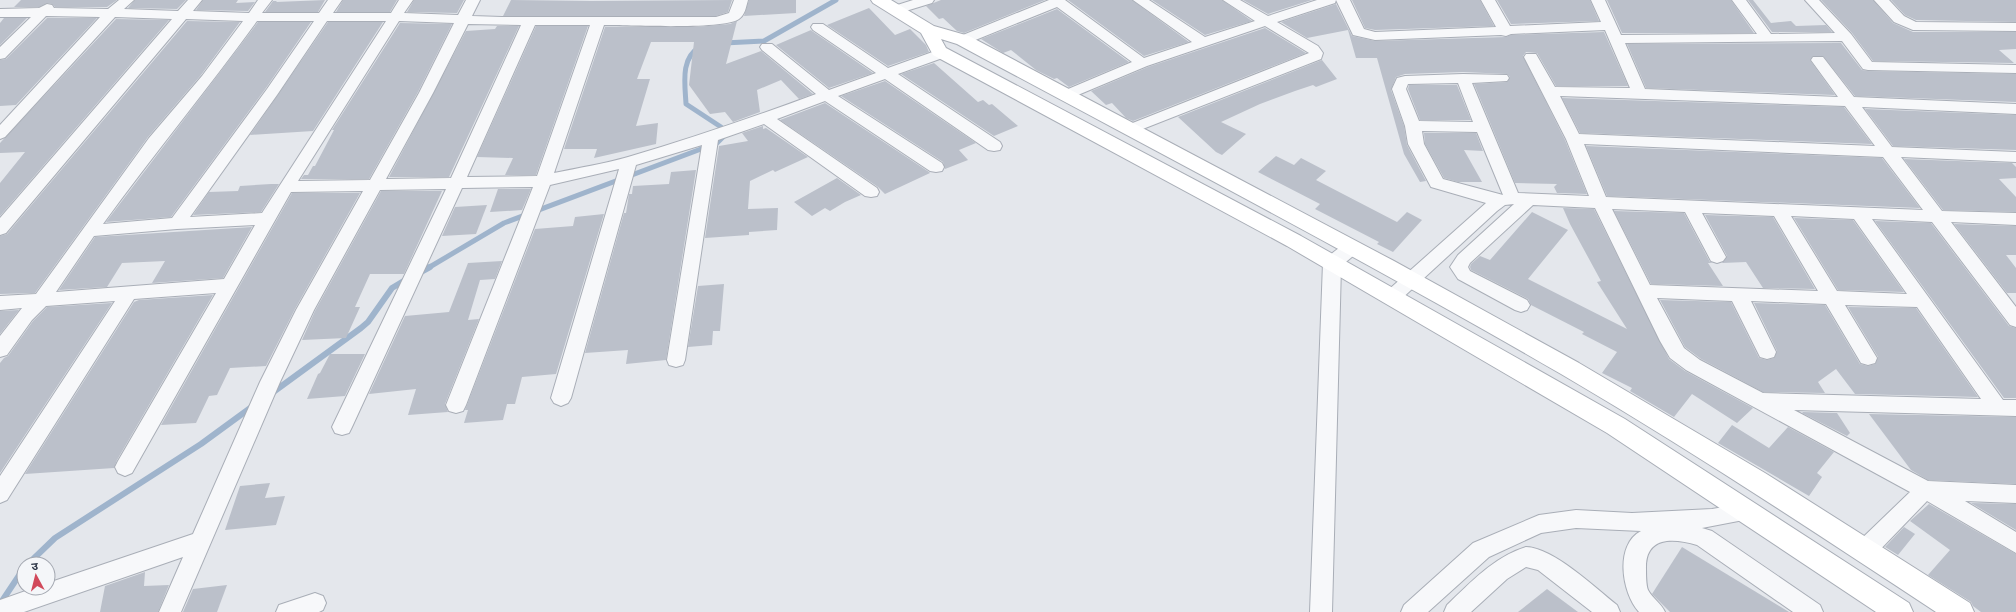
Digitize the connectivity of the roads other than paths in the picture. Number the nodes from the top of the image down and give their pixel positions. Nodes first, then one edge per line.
1 (54, 0) edge
2 (126, 0) edge
3 (195, 0) edge
4 (265, 0) edge
5 (335, 0) edge
6 (406, 0) edge
7 (473, 0) edge
8 (741, 0) edge
9 (879, 0) edge
10 (927, 0) edge
11 (1140, 0) edge
12 (1230, 0) edge
13 (1343, 0) edge
14 (1488, 0) edge
15 (1598, 0) edge
16 (1739, 0) edge
17 (1812, 0) edge
18 (1881, 0) edge
19 (1057, 1) edge
20 (1319, 1) edge
21 (896, 10) junction
22 (42, 12) junction
23 (0, 13) edge
24 (111, 13) junction
25 (182, 16) junction
26 (252, 17) junction
27 (322, 17) junction
28 (395, 17) junction
29 (462, 19) junction
30 (599, 20) junction
31 (530, 21) junction
32 (1264, 21) junction
33 (818, 27) dead end
34 (2016, 27) edge
35 (928, 30) junction
36 (1506, 32) junction
37 (1613, 33) junction
38 (1846, 37) junction
39 (1766, 38) junction
40 (963, 40) junction
41 (1202, 42) junction
42 (767, 47) dead end
43 (943, 53) junction
44 (0, 55) edge
45 (1531, 57) dead end
46 (1818, 60) dead end
47 (1142, 63) junction
48 (2016, 69) edge
49 (887, 74) junction
50 (1463, 78) junction
51 (1502, 78) dead end
52 (1550, 90) junction
53 (1640, 93) junction
54 (1066, 94) junction
55 (826, 95) junction
56 (1849, 101) junction
57 (2016, 109) edge
58 (764, 117) junction
59 (1414, 126) junction
60 (1483, 127) junction
61 (1130, 129) junction
62 (0, 134) edge
63 (715, 139) junction
64 (1574, 139) junction
65 (994, 146) dead end
66 (1888, 152) junction
67 (2016, 157) edge
68 (936, 167) dead end
69 (626, 171) junction
70 (543, 181) junction
71 (456, 183) junction
72 (374, 185) junction
73 (286, 187) junction
74 (872, 192) dead end
75 (1506, 199) junction
76 (1529, 199) junction
77 (1600, 202) junction
78 (1691, 207) junction
79 (1779, 211) junction
80 (1859, 213) junction
81 (1936, 215) junction
82 (268, 219) junction
83 (2016, 219) edge
84 (177, 223) junction
85 (0, 229) edge
86 (89, 231) junction
87 (1352, 248) junction
88 (1717, 257) dead end
89 (1332, 263) junction
90 (1410, 279) junction
91 (229, 284) junction
92 (1644, 291) junction
93 (129, 293) junction
94 (1738, 294) junction
95 (1392, 297) junction
96 (1832, 298) junction
97 (41, 300) junction
98 (1922, 301) junction
99 (0, 303) edge
100 (1521, 305) dead end
101 (2016, 320) edge
102 (0, 350) edge
103 (1767, 352) dead end
104 (1868, 358) dead end
105 (676, 360) dead end
106 (561, 398) dead end
107 (1757, 401) junction
108 (456, 405) dead end
109 (2007, 408) edge
110 (342, 427) dead end
111 (125, 467) dead end
112 (1925, 490) junction
113 (0, 494) edge
114 (2016, 494) edge
115 (1747, 512) junction
116 (200, 541) junction
117 (2016, 543) edge
118 (1864, 551) junction
119 (315, 603) dead end
120 (8, 607) dead end
121 (170, 612) edge
122 (287, 612) edge
123 (1321, 612) edge
124 (1412, 612) edge
125 (1455, 612) edge
126 (1609, 612) edge
127 (1654, 612) edge
128 (1812, 612) edge
129 (1899, 612) edge
130 (1960, 612) edge

1 - 22 street
2 - 24 street
3 - 25 street
4 - 26 street
5 - 27 street
6 - 28 street
7 - 29 street
8 - 30 street
9 - 21 main road
10 - 21 street
11 - 41 street
12 - 32 street
13 - 36 street
14 - 36 street
15 - 37 street
16 - 39 street
17 - 38 street
18 - 34 street
19 - 40 street
19 - 47 street
20 - 32 street
21 - 35 main road
22 - 23 street
22 - 24 street
22 - 44 street
24 - 25 street
24 - 62 street
25 - 26 street
25 - 85 street
26 - 27 street
26 - 86 street
27 - 28 street
27 - 84 street
28 - 29 street
28 - 73 street
29 - 31 street
29 - 72 street
30 - 31 street
30 - 70 street
31 - 71 street
32 - 41 street
32 - 61 street
33 - 49 street
35 - 40 main road
35 - 43 main road
36 - 37 street
37 - 39 street
37 - 53 street
38 - 39 street
38 - 48 street
40 - 54 main road
41 - 47 street
42 - 55 street
43 - 49 street
43 - 89 main road
45 - 52 street
46 - 56 street
47 - 54 street
49 - 55 street
49 - 65 street
50 - 51 street
50 - 59 street
50 - 60 street
52 - 53 street
52 - 64 street
53 - 56 street
54 - 61 main road
55 - 58 street
55 - 68 street
56 - 57 street
56 - 66 street
58 - 63 street
58 - 74 street
59 - 60 street
59 - 75 street
60 - 75 street
61 - 87 main road
63 - 69 street
63 - 105 street
64 - 66 street
64 - 77 street
66 - 67 street
66 - 81 street
69 - 70 street
69 - 106 street
70 - 71 street
70 - 108 street
71 - 72 street
71 - 110 street
72 - 73 street
72 - 116 street
73 - 82 street
75 - 76 street
75 - 90 street
76 - 77 street
76 - 100 street
77 - 78 street
77 - 92 street
78 - 79 street
78 - 88 street
79 - 80 street
79 - 96 street
80 - 81 street
80 - 98 street
81 - 83 street
81 - 101 street
82 - 84 street
82 - 91 street
84 - 86 street
86 - 97 street
87 - 89 street
87 - 90 main road
89 - 95 main road
89 - 123 street
90 - 95 street
90 - 118 main road
91 - 93 street
91 - 111 street
92 - 94 street
92 - 107 street
93 - 97 street
93 - 113 street
94 - 96 street
94 - 103 street
95 - 115 main road
96 - 98 street
96 - 104 street
97 - 99 street
97 - 102 street
98 - 109 street
107 - 109 street
107 - 112 street
112 - 114 street
112 - 117 street
112 - 118 street
115 - 124 street
115 - 129 main road
116 - 120 street
116 - 121 street
118 - 130 main road
119 - 122 street
125 - 126 street
127 - 128 street

